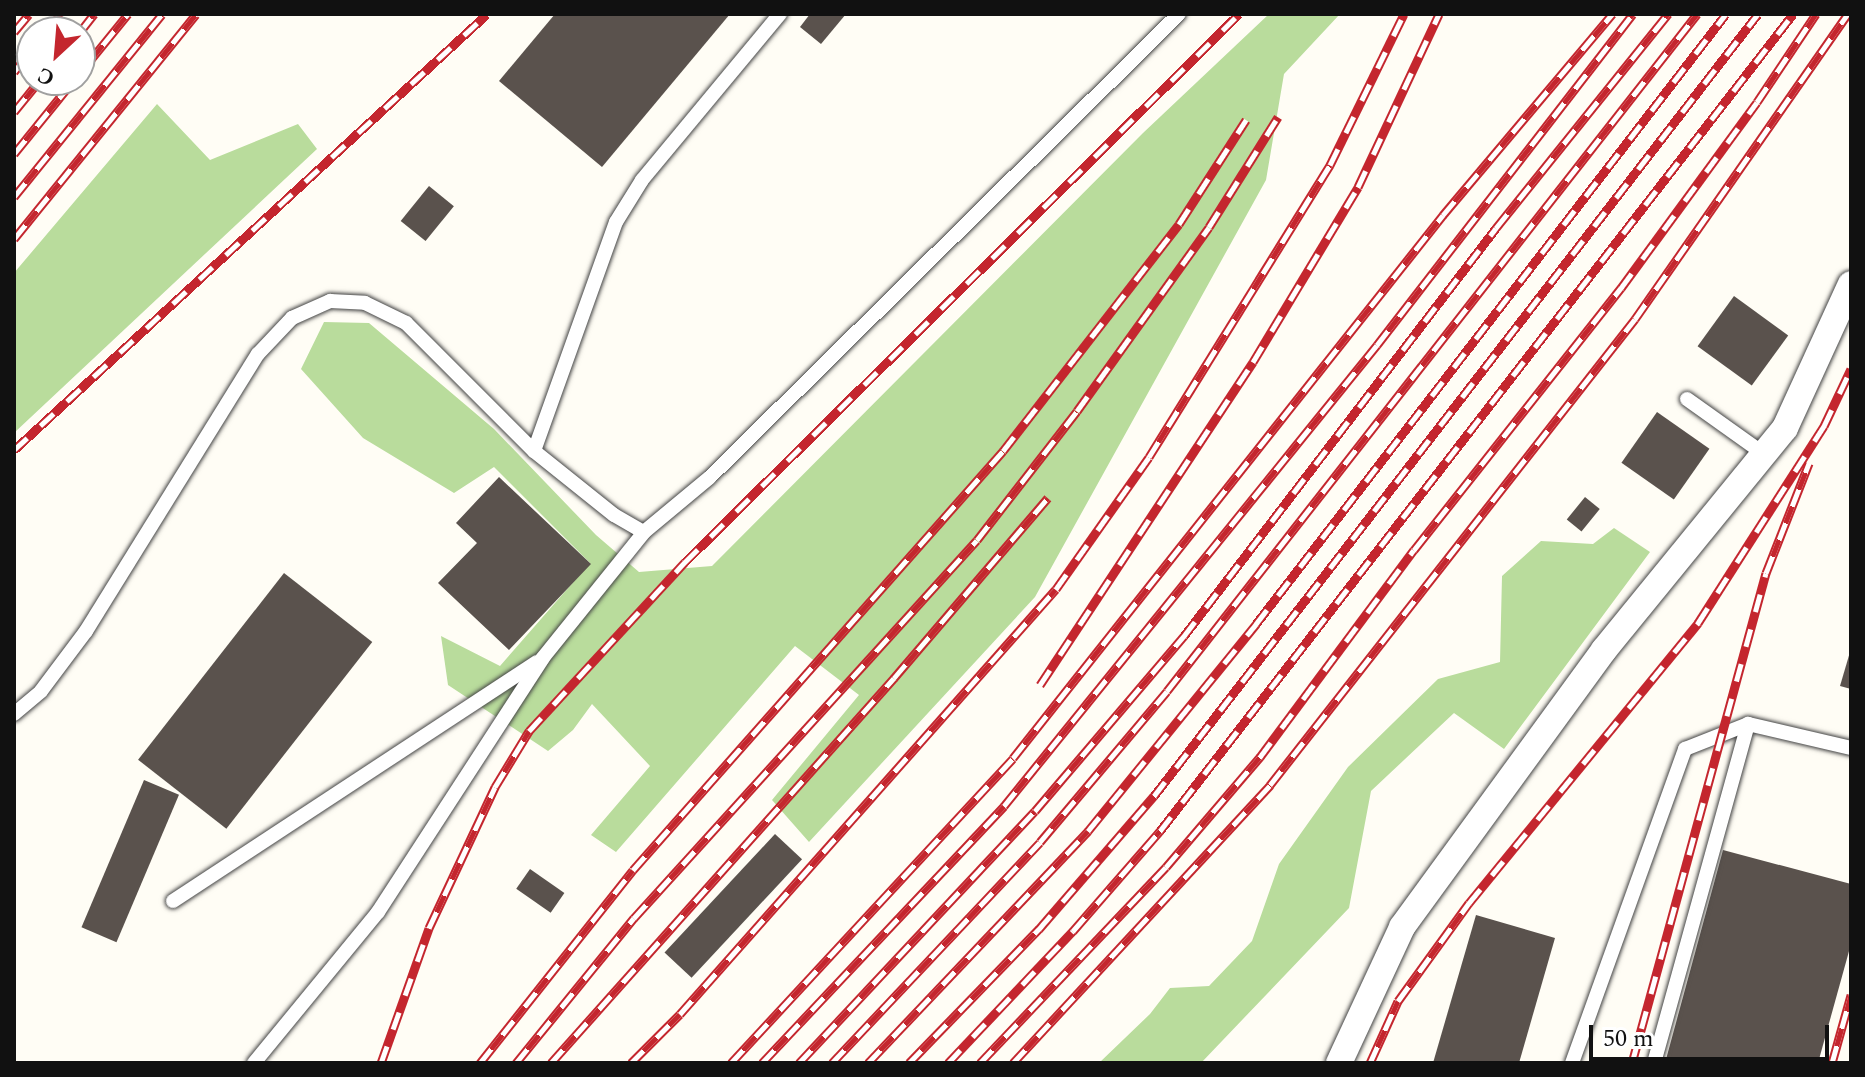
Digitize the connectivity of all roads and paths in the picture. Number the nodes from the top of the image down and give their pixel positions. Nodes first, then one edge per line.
1 (780, 14) edge
2 (1179, 14) edge
3 (1851, 284) edge
4 (1687, 399) dead end
5 (534, 451) junction
6 (1764, 454) junction
7 (644, 532) junction
8 (542, 659) junction
9 (14, 714) edge
10 (1748, 724) junction
11 (1851, 748) edge
12 (173, 901) dead end
13 (254, 1063) edge
14 (1339, 1063) edge
15 (1572, 1063) edge
16 (1654, 1063) edge

1 - 5 lane
2 - 7 lane
3 - 6 street
4 - 6 lane
5 - 7 lane
5 - 9 lane
6 - 14 street
7 - 8 lane
8 - 12 lane
8 - 13 lane
10 - 11 lane
10 - 15 lane
10 - 16 lane

